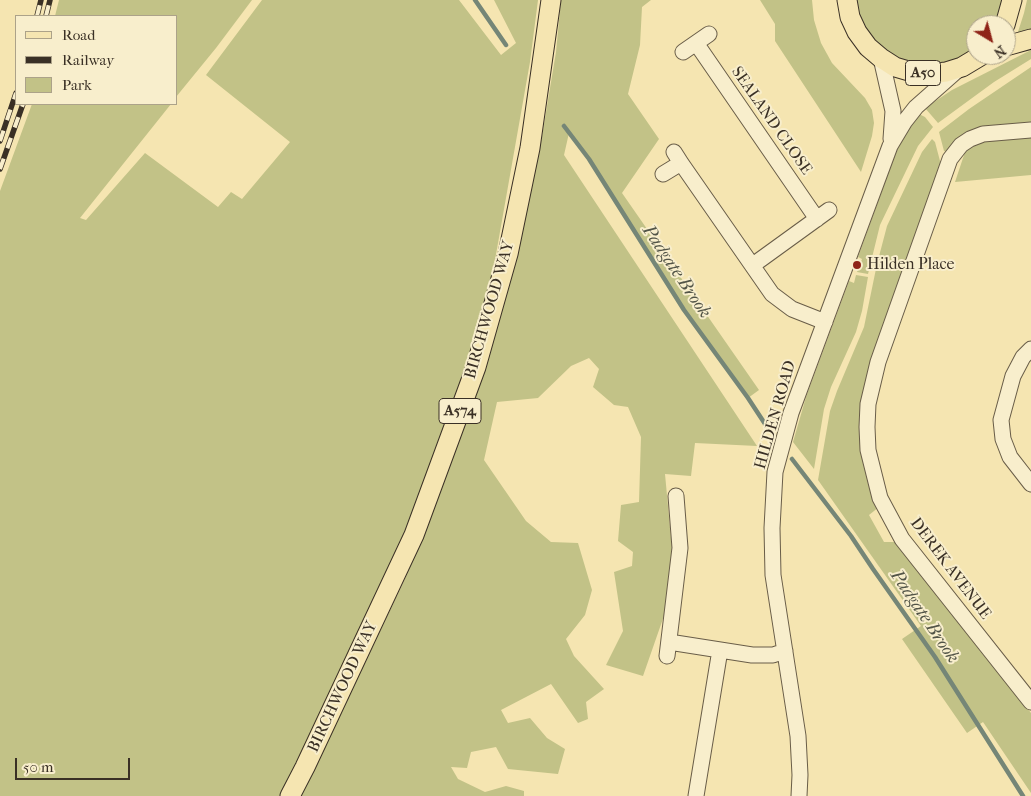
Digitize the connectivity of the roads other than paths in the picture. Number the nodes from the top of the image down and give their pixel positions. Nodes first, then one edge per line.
1 (551, 0) edge
2 (847, 0) edge
3 (1012, 0) edge
4 (1007, 15) edge
5 (709, 34) dead end
6 (1031, 39) edge
7 (696, 43) junction
8 (1016, 43) edge
9 (683, 52) dead end
10 (881, 58) junction
11 (966, 65) edge
12 (962, 67) junction
13 (1031, 130) edge
14 (890, 146) junction
15 (663, 174) dead end
16 (752, 265) junction
17 (824, 322) junction
18 (1031, 349) edge
19 (1031, 484) edge
20 (676, 496) dead end
21 (720, 650) junction
22 (785, 651) junction
23 (1031, 702) edge
24 (290, 796) edge
25 (696, 796) edge
26 (799, 796) edge

1 - 24 main road, BIRCHWOOD WAY / A574
2 - 10 main road, A50
3 - 4 main road
5 - 7 street
6 - 8 main road
7 - 9 street
7 - 16 street, SEALAND CLOSE
10 - 12 main road, A50
10 - 14 street, HILDEN ROAD
11 - 12 main road, A50
12 - 14 street, HILDEN ROAD
13 - 23 street, DEREK AVENUE
14 - 17 street, HILDEN ROAD
15 - 16 street
16 - 17 street
17 - 22 street, HILDEN ROAD
18 - 19 street
20 - 21 street
21 - 22 street
21 - 25 street
22 - 26 street, HILDEN ROAD

